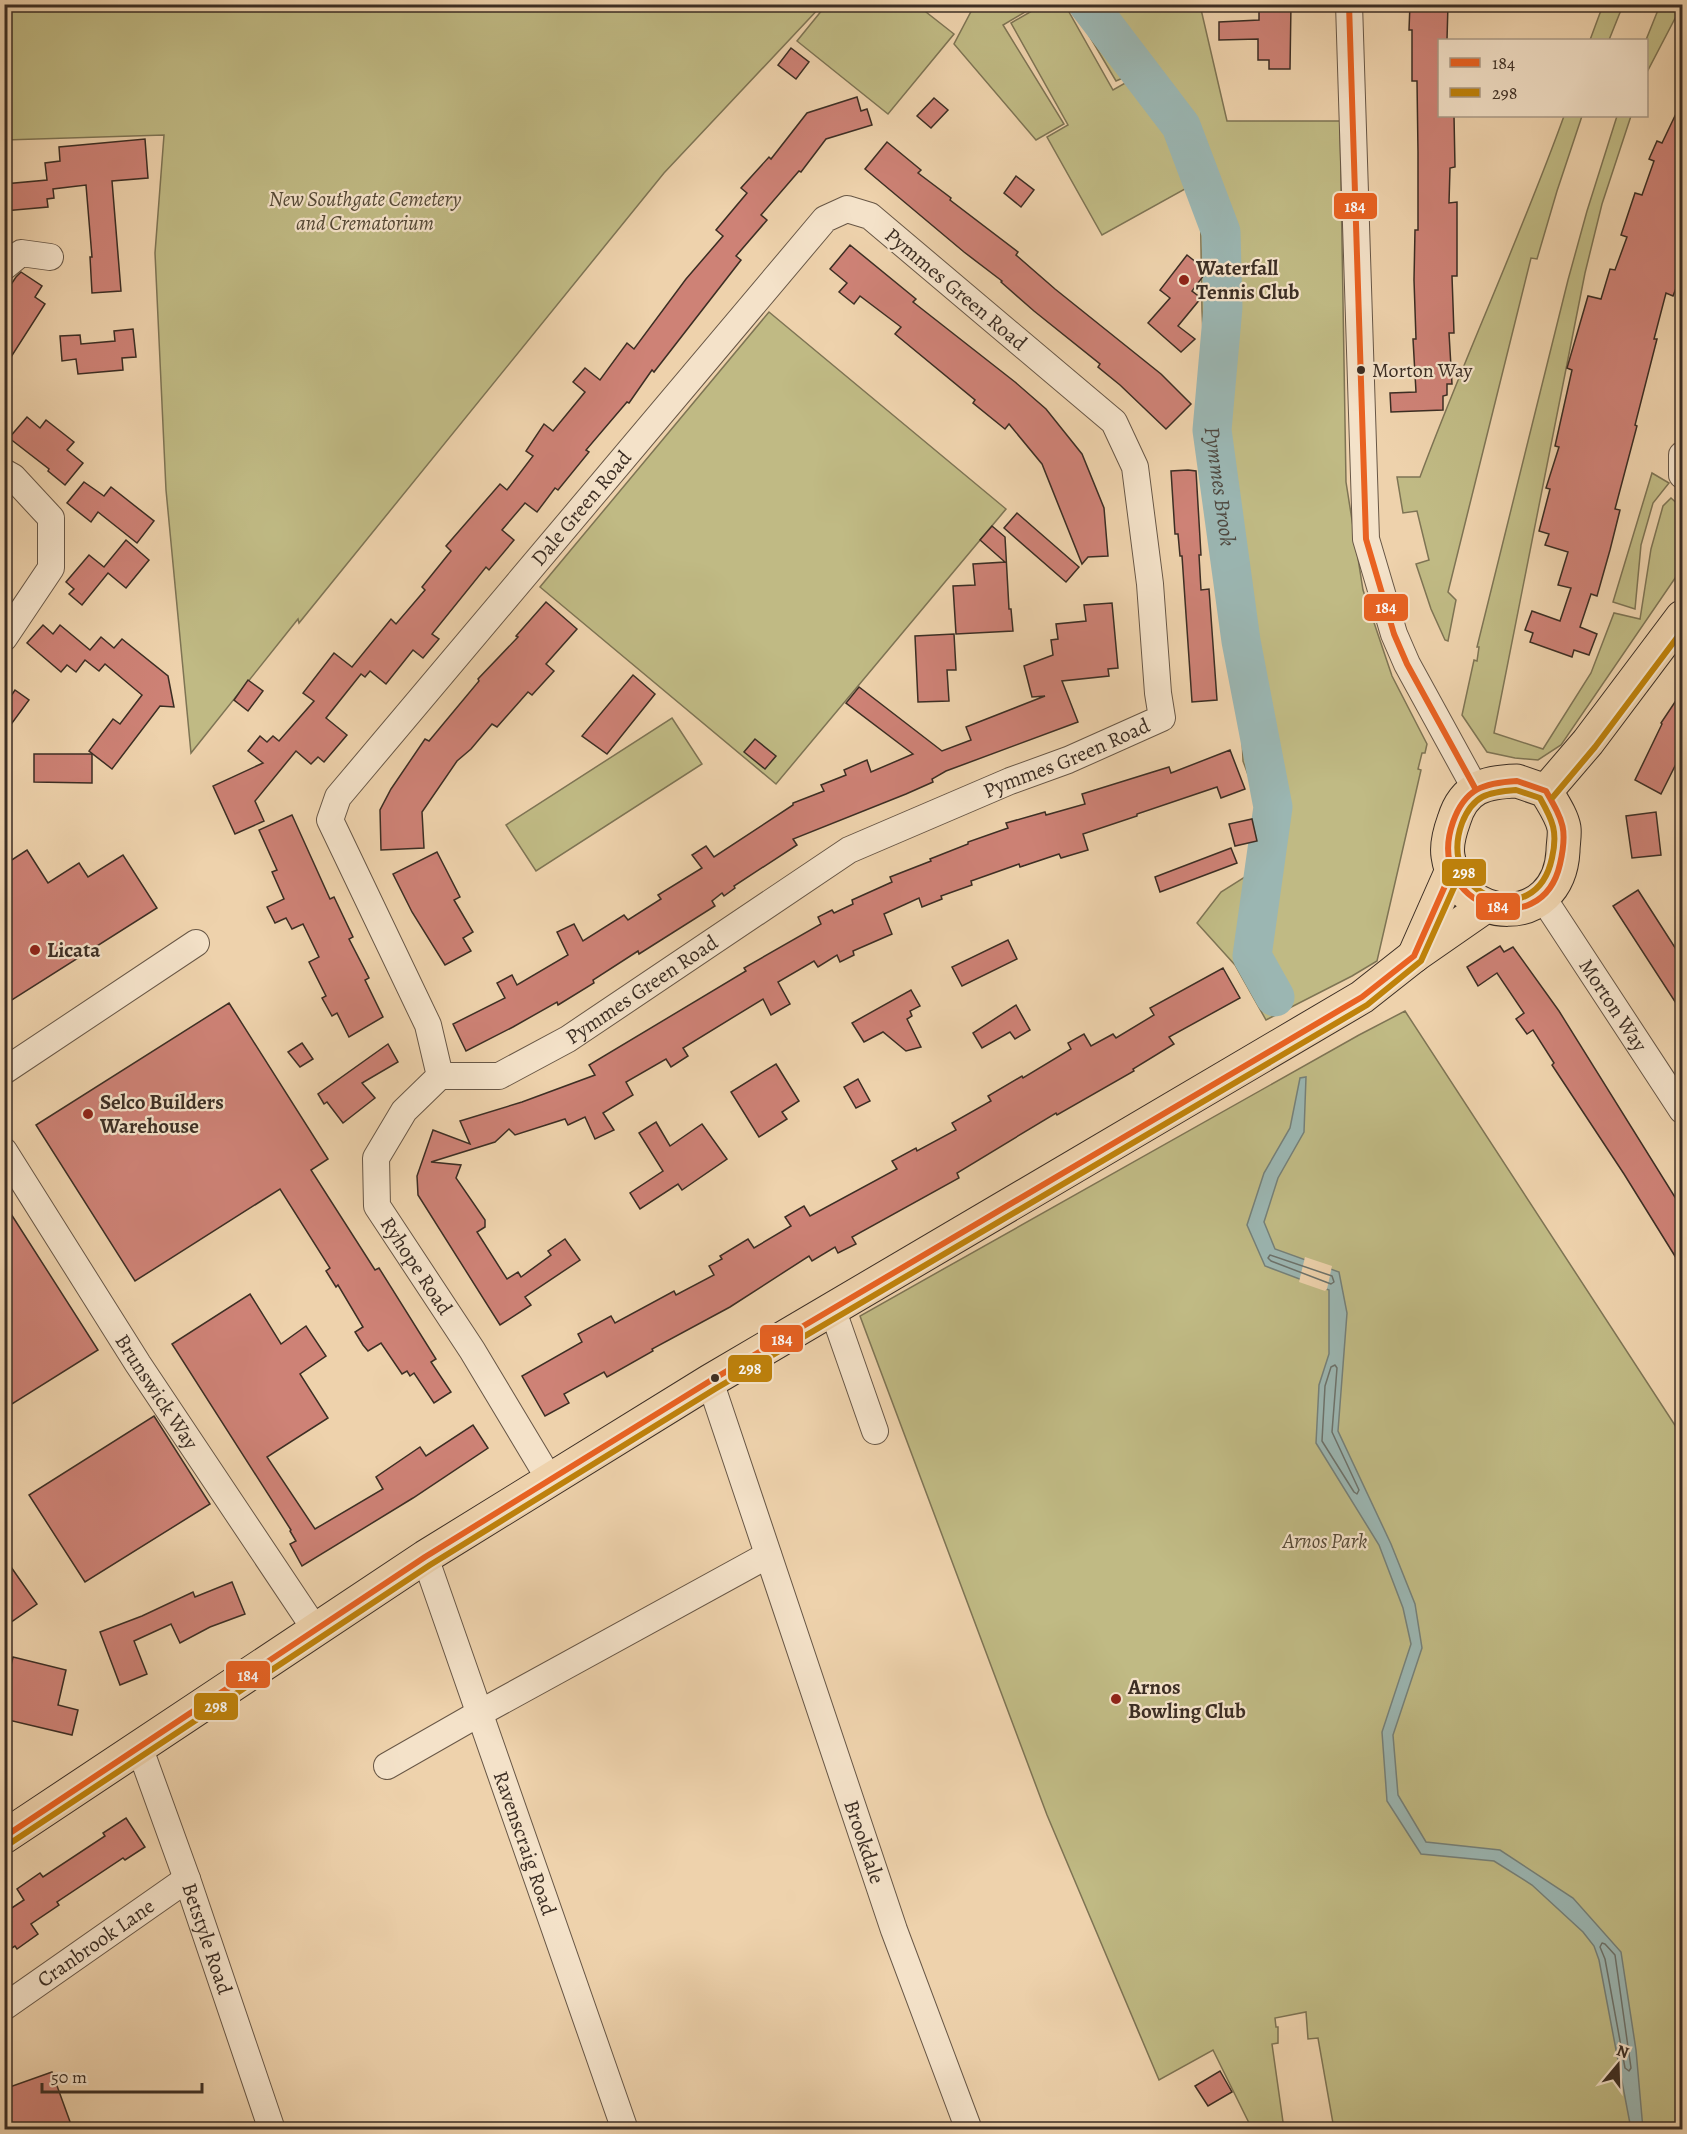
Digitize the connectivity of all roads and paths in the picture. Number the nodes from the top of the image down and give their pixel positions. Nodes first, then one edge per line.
1 (1349, 4) edge
2 (847, 208) joint
3 (50, 256) dead end
4 (4, 267) edge
5 (1683, 455) edge
6 (4, 472) edge
7 (1683, 475) edge
8 (1683, 617) edge
9 (4, 638) edge
10 (1474, 788) junction
11 (1546, 791) junction
12 (1452, 870) junction
13 (1544, 898) junction
14 (1486, 906) junction
15 (196, 943) dead end
16 (1414, 956) junction
17 (4, 1071) edge
18 (440, 1076) junction
19 (1683, 1110) edge
20 (4, 1151) edge
21 (832, 1308) junction
22 (710, 1381) junction
23 (875, 1431) dead end
24 (550, 1480) junction
25 (768, 1556) junction
26 (425, 1557) junction
27 (315, 1629) junction
28 (478, 1714) junction
29 (140, 1749) junction
30 (387, 1766) dead end
31 (4, 1837) edge
32 (187, 1879) junction
33 (4, 2007) edge
34 (272, 2130) edge
35 (625, 2130) edge
36 (969, 2130) edge

1 - 10 street
2 - 18 street, Dale Green Road
2 - 18 street, Pymmes Green Road
3 - 4 street
5 - 7 street
6 - 9 street
8 - 11 main road
10 - 11 main road
10 - 12 main road
11 - 13 main road
12 - 14 main road
12 - 16 main road
13 - 14 main road
13 - 19 street, Morton Way
14 - 16 main road
15 - 17 street
16 - 21 main road
18 - 24 street, Ryhope Road
20 - 27 street, Brunswick Way
21 - 22 main road
21 - 23 street
22 - 24 main road
22 - 25 street, Brookdale
24 - 26 main road
25 - 28 street
25 - 36 street, Brookdale
26 - 27 main road
26 - 28 street, Ravenscraig Road
27 - 29 main road
28 - 30 street
28 - 35 street, Ravenscraig Road
29 - 31 main road
29 - 32 street, Betstyle Road
32 - 33 street, Cranbrook Lane
32 - 34 street, Betstyle Road

